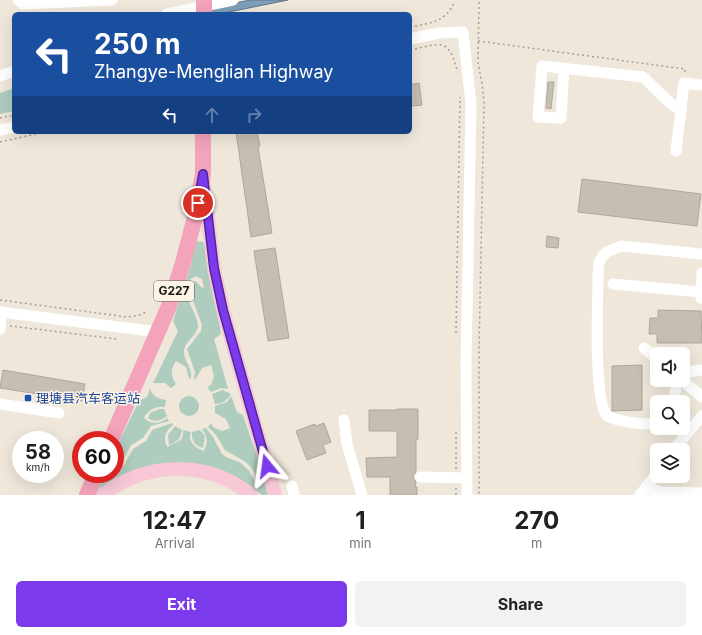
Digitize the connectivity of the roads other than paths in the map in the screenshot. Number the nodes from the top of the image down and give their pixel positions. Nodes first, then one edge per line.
1 (18, 0) edge
2 (112, 0) edge
3 (204, 0) edge
4 (233, 0) edge
5 (176, 12) edge
6 (204, 12) edge
7 (412, 39) edge
8 (564, 68) junction
9 (12, 72) edge
10 (0, 76) edge
11 (702, 85) edge
12 (681, 109) junction
13 (12, 127) edge
14 (0, 130) edge
15 (203, 134) edge
16 (676, 151) dead end
17 (203, 174) junction
18 (702, 254) edge
19 (702, 274) edge
20 (613, 284) dead end
21 (702, 295) edge
22 (1, 312) edge
23 (0, 325) edge
24 (0, 329) edge
25 (158, 332) junction
26 (644, 348) dead end
27 (650, 353) edge
28 (702, 370) edge
29 (690, 372) edge
30 (690, 387) edge
31 (702, 397) edge
32 (0, 404) edge
33 (59, 413) dead end
34 (702, 416) edge
35 (344, 420) dead end
36 (650, 424) edge
37 (115, 431) edge
38 (679, 443) edge
39 (420, 477) dead end
40 (466, 478) junction
41 (650, 482) edge
42 (92, 483) edge
43 (643, 491) edge
44 (702, 493) edge
45 (87, 495) edge
46 (103, 495) edge
47 (251, 495) edge
48 (275, 495) edge
49 (362, 495) edge
50 (466, 495) edge

1 - 2 street
3 - 6 highway
4 - 5 street
7 - 40 street
8 - 8 street
8 - 12 street
9 - 10 street
11 - 12 street
12 - 16 street
13 - 14 street
15 - 17 highway, G227
17 - 25 highway, G227
17 - 48 main road
18 - 36 street
19 - 21 street
20 - 21 street
22 - 23 street
22 - 25 street
23 - 24 street
25 - 37 highway, G227
26 - 27 street
28 - 29 street
30 - 31 street
32 - 33 street
34 - 38 street
35 - 49 street
39 - 40 street
40 - 50 street
41 - 43 street
42 - 45 highway
43 - 44 street
46 - 47 main road

